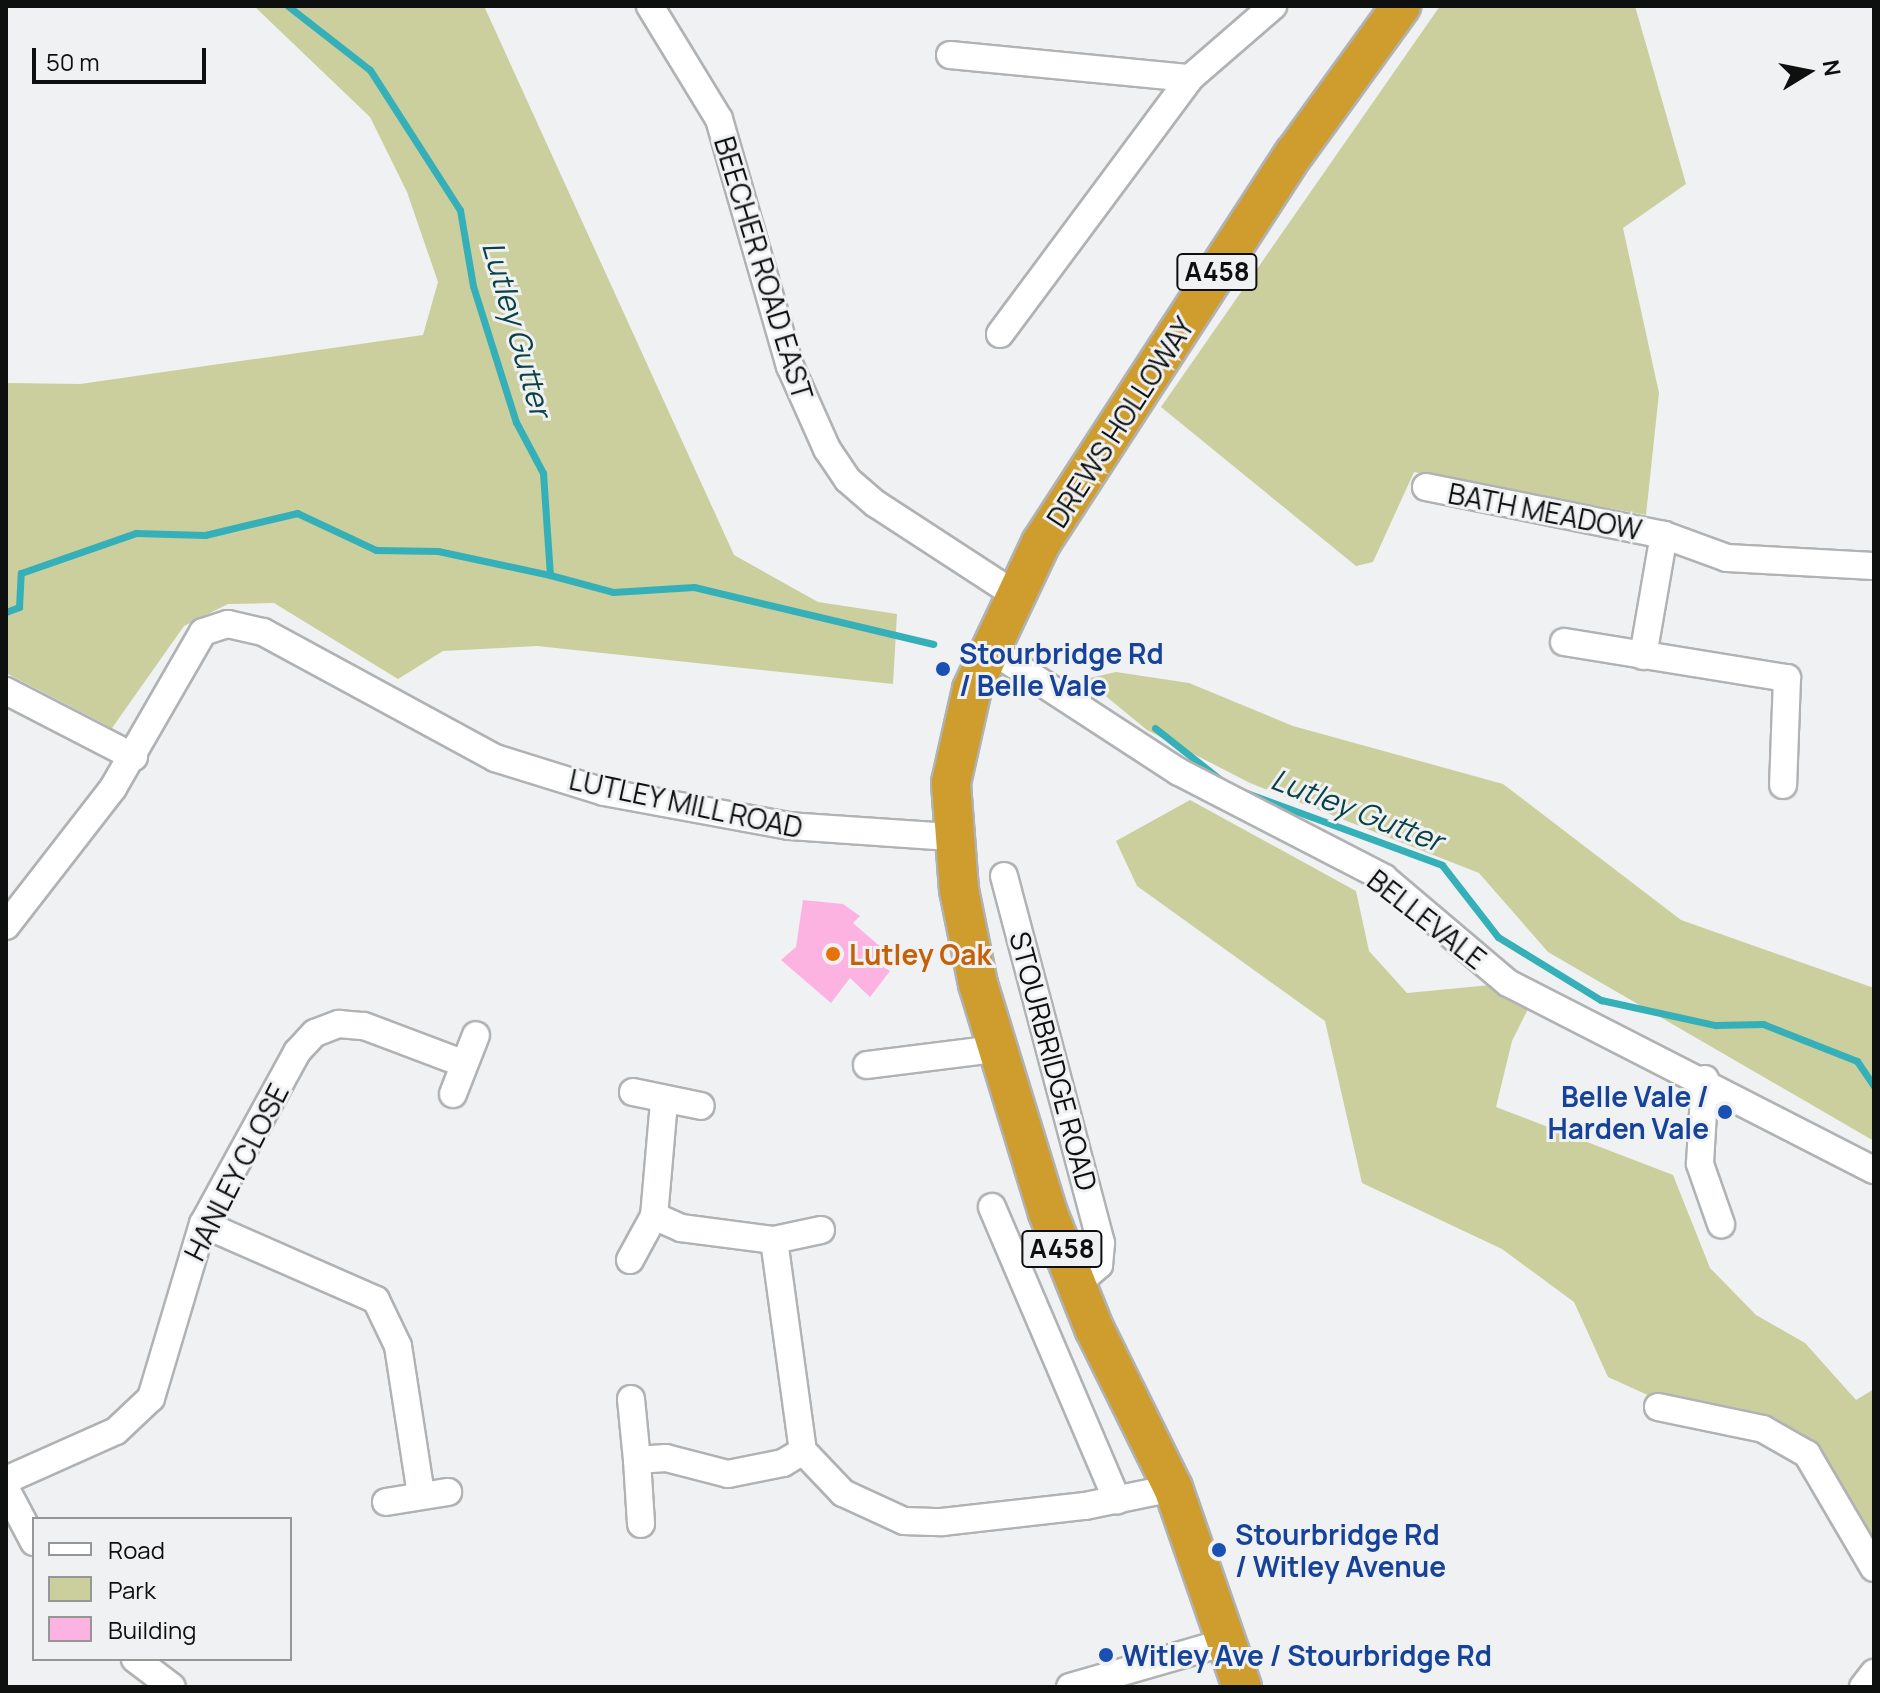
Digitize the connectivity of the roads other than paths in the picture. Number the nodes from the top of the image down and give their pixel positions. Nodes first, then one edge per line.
1 (650, 6) edge
2 (1273, 6) edge
3 (1401, 6) edge
4 (950, 55) dead end
5 (1190, 78) junction
6 (1000, 334) dead end
7 (1426, 487) dead end
8 (1664, 535) junction
9 (1874, 566) edge
10 (1014, 594) junction
11 (1564, 642) dead end
12 (990, 649) junction
13 (1643, 656) junction
14 (6, 691) edge
15 (134, 757) junction
16 (1783, 785) dead end
17 (952, 837) junction
18 (1004, 876) dead end
19 (6, 926) edge
20 (476, 1035) dead end
21 (995, 1049) junction
22 (462, 1063) junction
23 (867, 1065) dead end
24 (1705, 1079) junction
25 (633, 1092) dead end
26 (453, 1094) dead end
27 (664, 1102) junction
28 (701, 1106) dead end
29 (1874, 1170) edge
30 (992, 1207) dead end
31 (654, 1216) junction
32 (203, 1224) junction
33 (1721, 1224) dead end
34 (821, 1230) dead end
35 (774, 1240) junction
36 (630, 1260) dead end
37 (1077, 1284) junction
38 (631, 1399) dead end
39 (1658, 1407) dead end
40 (803, 1451) junction
41 (637, 1460) junction
42 (6, 1480) edge
43 (1173, 1488) junction
44 (6, 1489) edge
45 (448, 1492) dead end
46 (421, 1495) junction
47 (1117, 1500) junction
48 (386, 1502) dead end
49 (641, 1524) dead end
50 (32, 1538) edge
51 (1874, 1568) edge
52 (1229, 1641) junction
53 (138, 1661) edge
54 (1874, 1673) edge
55 (172, 1687) edge
56 (1070, 1687) edge
57 (1242, 1687) edge
58 (1863, 1687) edge

1 - 10 street, BEECHER ROAD EAST
2 - 5 street
3 - 10 highway, DREWS HOLLOWAY / A458
4 - 5 street
5 - 6 street
7 - 8 street, BATH MEADOW
8 - 9 street, BATH MEADOW
8 - 13 street, BATH MEADOW
10 - 12 highway, DREWS HOLLOWAY / A458
11 - 13 street
12 - 17 highway, STOURBRIDGE ROAD / A458
12 - 24 street, BELLEVALE
13 - 16 street
14 - 15 street
15 - 17 street, LUTLEY MILL ROAD
15 - 19 street
17 - 21 highway, STOURBRIDGE ROAD / A458
18 - 37 street, STOURBRIDGE ROAD
20 - 22 street
21 - 23 street
21 - 37 highway, STOURBRIDGE ROAD / A458
22 - 26 street
22 - 32 street, HANLEY CLOSE
24 - 29 street, BELLEVALE
24 - 33 street
25 - 27 street
27 - 28 street
27 - 31 street
30 - 47 street
31 - 35 street
31 - 36 street
32 - 42 street, HANLEY CLOSE
32 - 46 street
34 - 35 street
35 - 40 street
37 - 43 highway, STOURBRIDGE ROAD / A458
38 - 41 street
39 - 51 street
40 - 41 street
40 - 47 street
41 - 49 street
43 - 47 street
43 - 52 highway, STOURBRIDGE ROAD / A458
44 - 50 street
45 - 46 street
46 - 48 street
52 - 56 street
52 - 57 highway, STOURBRIDGE ROAD / A458
53 - 55 street
54 - 58 street

